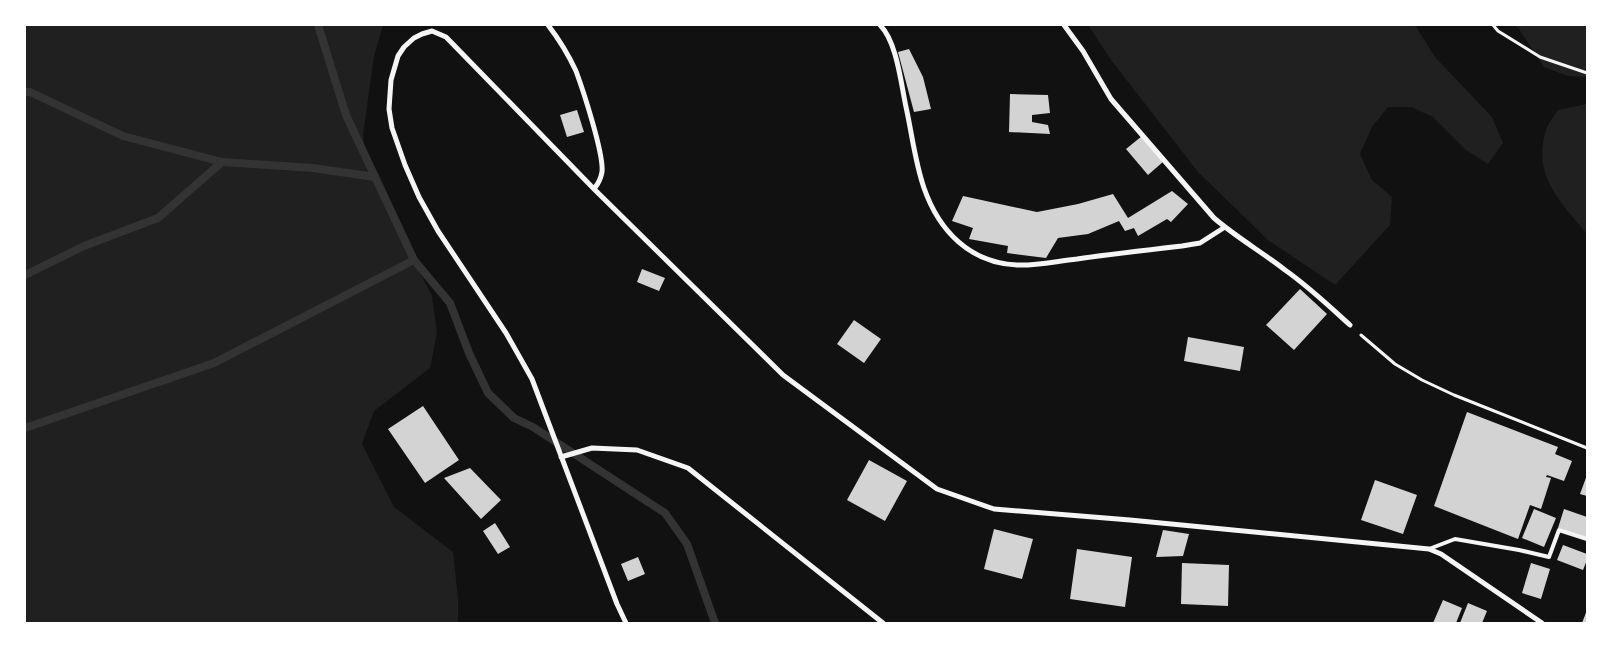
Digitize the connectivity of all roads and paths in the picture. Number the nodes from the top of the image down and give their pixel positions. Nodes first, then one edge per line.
1 (548, 25) edge
2 (880, 25) edge
3 (1064, 25) edge
4 (1493, 25) edge
5 (1587, 73) edge
6 (594, 189) junction
7 (1225, 227) junction
8 (1350, 324) joint
9 (1587, 448) edge
10 (561, 457) junction
11 (1587, 540) edge
12 (1429, 549) junction
13 (626, 623) edge
14 (883, 623) edge
15 (1542, 623) edge

1 - 6 street
2 - 7 street
3 - 7 street
4 - 5 path
6 - 10 street
6 - 12 street
7 - 8 street
8 - 9 path
10 - 13 street
10 - 14 street
11 - 12 lane
12 - 15 street

